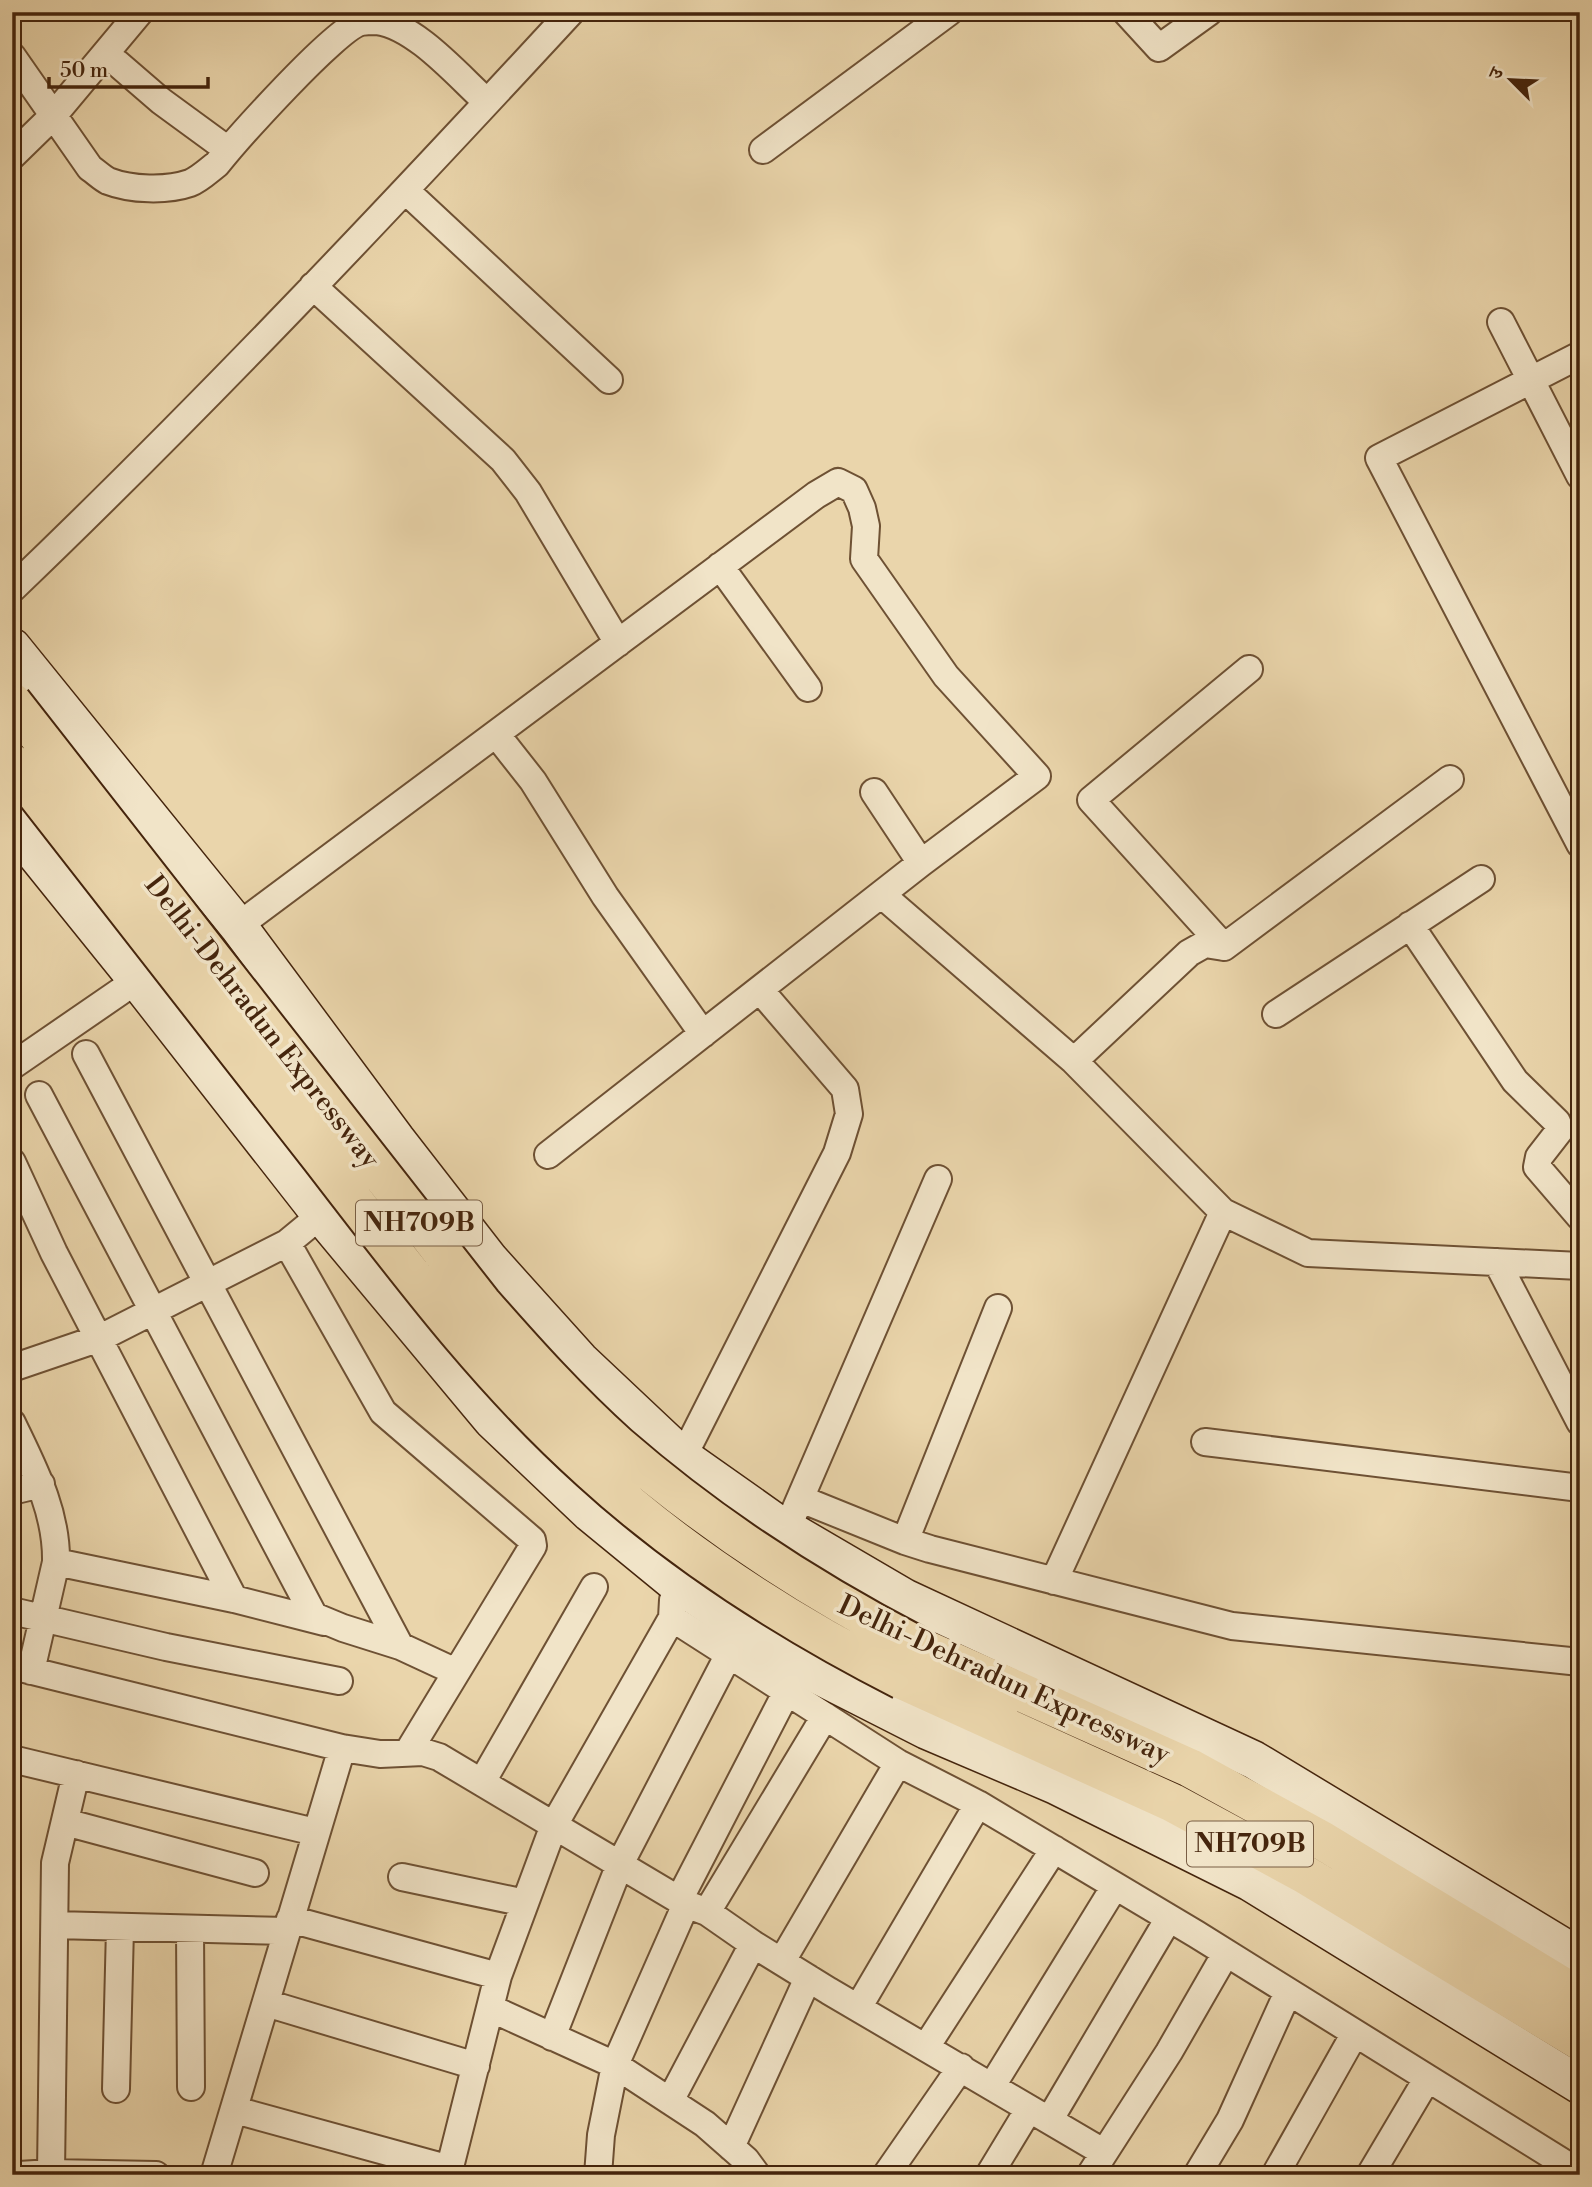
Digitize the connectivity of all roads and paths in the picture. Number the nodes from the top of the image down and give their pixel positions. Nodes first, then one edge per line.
1 (140, 12) edge
2 (571, 12) edge
3 (949, 12) edge
4 (1126, 12) edge
5 (1209, 12) edge
6 (374, 17) edge
7 (12, 56) edge
8 (117, 63) dead end
9 (487, 102) junction
10 (53, 116) junction
11 (228, 150) junction
12 (763, 150) dead end
13 (12, 156) edge
14 (405, 190) junction
15 (313, 286) junction
16 (1501, 322) dead end
17 (1580, 355) edge
18 (1530, 378) junction
19 (609, 380) dead end
20 (1580, 476) edge
21 (720, 566) junction
22 (12, 589) edge
23 (618, 643) junction
24 (12, 647) edge
25 (1249, 669) dead end
26 (808, 688) dead end
27 (12, 702) edge
28 (496, 734) junction
29 (12, 763) edge
30 (1450, 779) dead end
31 (874, 792) dead end
32 (12, 825) edge
33 (1580, 844) edge
34 (921, 863) junction
35 (1481, 879) dead end
36 (882, 895) junction
37 (1410, 925) junction
38 (238, 926) junction
39 (1224, 947) junction
40 (137, 980) junction
41 (760, 990) junction
42 (1276, 1014) dead end
43 (703, 1034) junction
44 (86, 1054) dead end
45 (1073, 1061) junction
46 (12, 1066) edge
47 (39, 1096) dead end
48 (548, 1155) dead end
49 (12, 1162) edge
50 (938, 1179) dead end
51 (1223, 1212) junction
52 (321, 1215) junction
53 (1580, 1217) edge
54 (287, 1243) junction
55 (1497, 1262) junction
56 (1580, 1265) edge
57 (208, 1283) junction
58 (998, 1308) dead end
59 (154, 1310) junction
60 (100, 1338) junction
61 (12, 1368) edge
62 (1580, 1422) edge
63 (12, 1423) edge
64 (1205, 1442) dead end
65 (682, 1457) junction
66 (41, 1484) junction
67 (1580, 1488) edge
68 (12, 1491) edge
69 (794, 1514) junction
70 (905, 1541) junction
71 (56, 1562) junction
72 (673, 1581) junction
73 (1055, 1581) junction
74 (594, 1587) dead end
75 (234, 1599) junction
76 (12, 1611) edge
77 (43, 1618) junction
78 (672, 1618) junction
79 (324, 1622) junction
80 (400, 1646) junction
81 (729, 1654) junction
82 (1580, 1662) edge
83 (22, 1668) edge
84 (456, 1672) junction
85 (339, 1681) dead end
86 (787, 1691) junction
87 (825, 1716) junction
88 (342, 1748) junction
89 (408, 1752) junction
90 (12, 1759) edge
91 (898, 1763) junction
92 (76, 1774) junction
93 (482, 1782) junction
94 (978, 1804) junction
95 (65, 1822) junction
96 (554, 1825) junction
97 (316, 1832) junction
98 (1054, 1849) junction
99 (620, 1864) junction
100 (256, 1872) dead end
101 (402, 1877) dead end
102 (1115, 1886) junction
103 (525, 1903) junction
104 (691, 1905) junction
105 (1169, 1918) junction
106 (289, 1925) junction
107 (55, 1926) junction
108 (120, 1928) junction
109 (190, 1930) junction
110 (753, 1944) junction
111 (1226, 1953) junction
112 (1580, 1957) edge
113 (782, 1961) junction
114 (498, 1976) junction
115 (808, 1978) junction
116 (1288, 1992) junction
117 (1580, 1997) edge
118 (266, 2003) junction
119 (490, 2008) junction
120 (858, 2008) junction
121 (1355, 2034) junction
122 (552, 2037) junction
123 (1580, 2041) edge
124 (926, 2047) junction
125 (615, 2065) junction
126 (476, 2066) junction
127 (961, 2067) junction
128 (1427, 2079) junction
129 (1580, 2085) edge
130 (992, 2086) junction
131 (191, 2087) dead end
132 (116, 2089) dead end
133 (670, 2101) junction
134 (235, 2110) junction
135 (1039, 2114) junction
136 (731, 2147) junction
137 (1103, 2152) junction
138 (51, 2172) junction
139 (449, 2172) edge
140 (1580, 2173) edge
141 (19, 2175) edge
142 (156, 2175) edge
143 (214, 2175) edge
144 (597, 2175) edge
145 (757, 2175) edge
146 (886, 2175) edge
147 (989, 2175) edge
148 (1090, 2175) edge
149 (1197, 2175) edge
150 (1276, 2175) edge
151 (1370, 2175) edge

1 - 10 street
2 - 9 street
3 - 12 street
4 - 5 street
6 - 9 street
6 - 11 street
7 - 10 street
8 - 11 street
9 - 14 street
10 - 11 street
10 - 13 street
14 - 15 street
14 - 19 street
15 - 22 street
15 - 23 street
16 - 18 street
17 - 18 street
18 - 20 street
18 - 33 street
21 - 23 street
21 - 26 street
21 - 34 street
23 - 28 street
24 - 38 street
25 - 39 street
27 - 117 highway, Delhi-Dehradun Expressway / NH709B, bridge
28 - 38 street
28 - 43 street
29 - 123 highway, Delhi-Dehradun Expressway / NH709B, bridge
30 - 39 street
31 - 34 street
32 - 40 street
34 - 36 street
35 - 37 street
36 - 41 street
36 - 45 street
37 - 42 street
37 - 53 street
38 - 40 street
38 - 65 street
39 - 45 street
40 - 46 street
40 - 52 street
41 - 43 street
41 - 65 street
43 - 48 street
44 - 57 street
45 - 51 street
47 - 59 street
49 - 60 street
50 - 69 street
51 - 55 street
51 - 73 street
52 - 54 street
52 - 72 street
54 - 57 street
54 - 84 street
55 - 56 street
55 - 62 street
57 - 59 street
57 - 80 street
58 - 70 street
59 - 60 street
59 - 79 street
60 - 61 street
60 - 75 street
63 - 66 street
64 - 67 street
65 - 69 street
66 - 68 street
66 - 71 street
69 - 70 street
69 - 112 street
70 - 73 street
71 - 75 street
71 - 77 street
72 - 78 street
72 - 129 street
73 - 82 street
74 - 93 street
75 - 79 street
76 - 77 street
77 - 83 street
77 - 85 street
78 - 81 street
78 - 96 street
79 - 80 street
80 - 84 street
81 - 86 street
81 - 99 street
83 - 88 street
84 - 89 street
86 - 87 street
86 - 104 street
87 - 91 street
87 - 104 street
88 - 89 street
88 - 97 street
89 - 93 street
90 - 92 street
91 - 94 street
91 - 113 street
92 - 95 street
92 - 97 street
93 - 96 street
94 - 98 street
94 - 120 street
95 - 100 street
95 - 107 street
96 - 99 street
96 - 103 street
97 - 106 street
98 - 102 street
98 - 124 street
99 - 104 street
99 - 122 street
101 - 103 street
102 - 105 street
102 - 130 street
103 - 114 street
104 - 110 street
104 - 125 street
105 - 111 street
105 - 135 street
106 - 109 street
106 - 114 street
106 - 118 street
107 - 108 street
107 - 138 street
108 - 109 street
108 - 132 street
109 - 131 street
110 - 113 street
110 - 133 street
111 - 116 street
111 - 137 street
113 - 115 street
114 - 119 street
115 - 120 street
115 - 136 street
116 - 121 street
116 - 149 street
118 - 126 street
118 - 134 street
119 - 122 street
119 - 126 street
120 - 124 street
121 - 128 street
121 - 150 street
122 - 125 street
124 - 127 street
125 - 133 street
125 - 144 street
126 - 139 street
127 - 130 street
127 - 146 street
128 - 140 street
128 - 151 street
130 - 135 street
133 - 136 street
134 - 139 street
134 - 143 street
135 - 137 street
135 - 147 street
136 - 145 street
137 - 148 street
138 - 141 street
138 - 142 street

